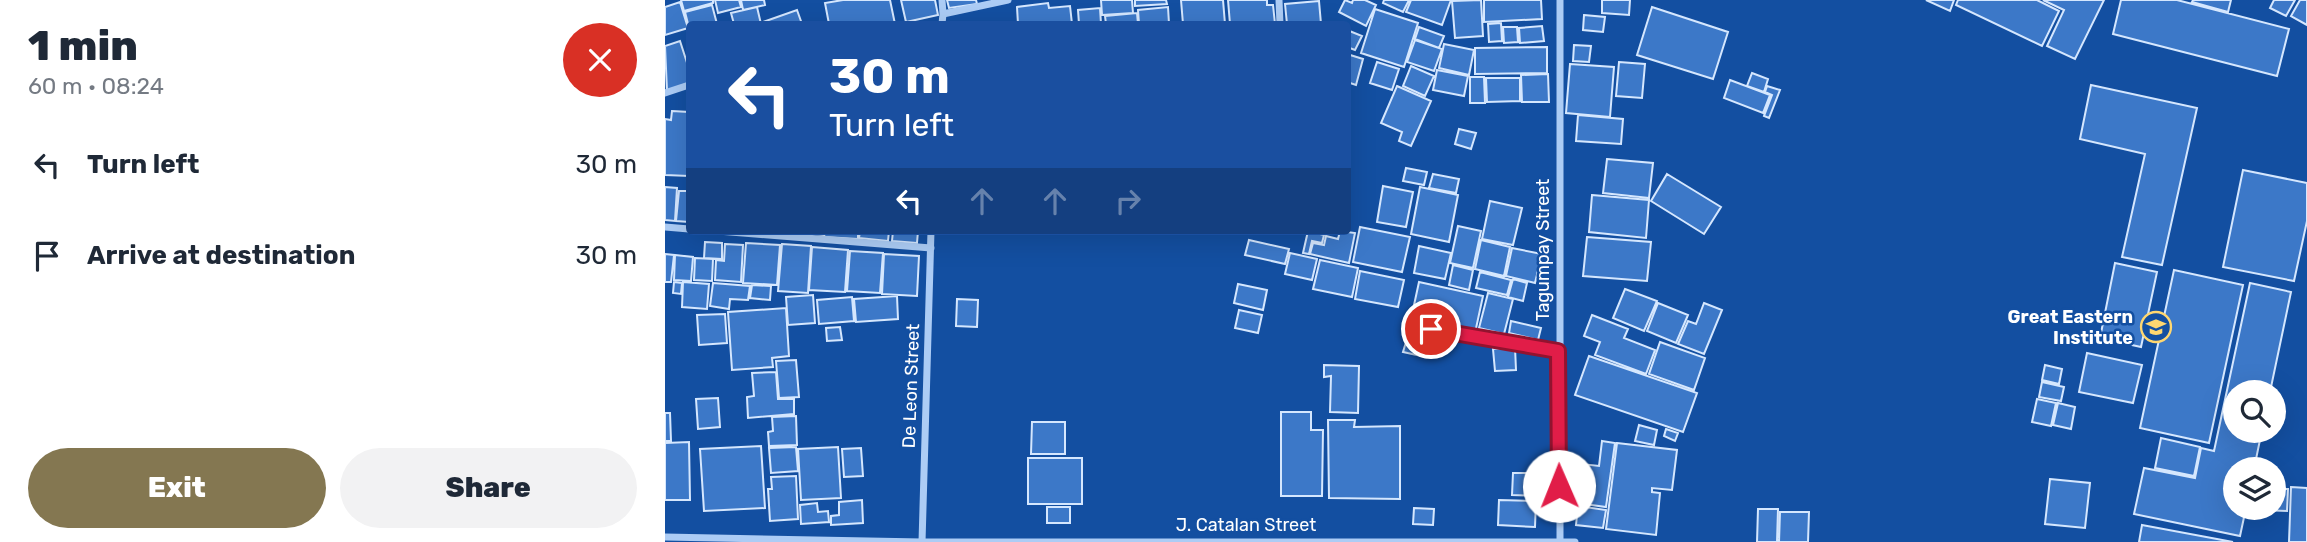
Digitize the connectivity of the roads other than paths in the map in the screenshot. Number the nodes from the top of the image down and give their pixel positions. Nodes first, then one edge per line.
1 (941, 0) edge
2 (1008, 0) edge
3 (1279, 0) edge
4 (1560, 0) edge
5 (943, 14) junction
6 (942, 21) edge
7 (1280, 21) edge
8 (686, 86) edge
9 (665, 93) edge
10 (665, 227) edge
11 (686, 229) edge
12 (768, 235) edge
13 (931, 235) edge
14 (931, 248) junction
15 (1431, 329) dead end
16 (1558, 351) junction
17 (665, 537) edge
18 (1560, 541) edge
19 (922, 542) edge
20 (1159, 542) edge
21 (1575, 542) edge

1 - 5 street
2 - 5 street
3 - 7 street
4 - 16 street, Tagumpay Street
5 - 6 street
8 - 9 street
10 - 11 street
12 - 14 street
13 - 14 street, De Leon Street
14 - 19 street, De Leon Street
15 - 16 lane
16 - 18 street, Tagumpay Street
17 - 19 street, J. Catalan Street
18 - 20 street, J. Catalan Street
18 - 21 street, J. Catalan Street
19 - 20 street, J. Catalan Street

